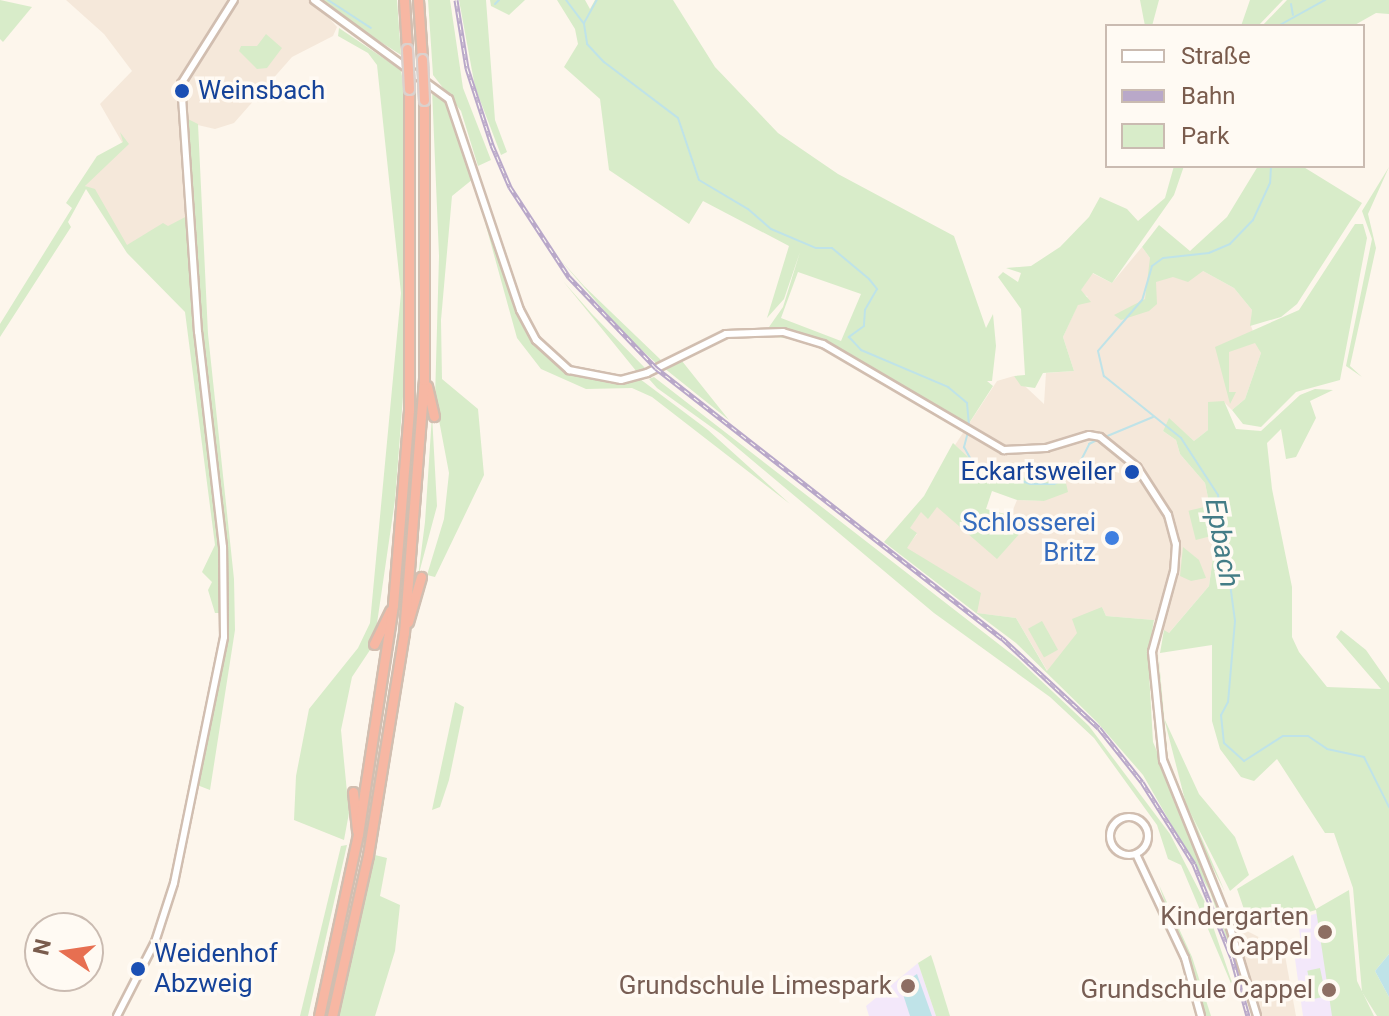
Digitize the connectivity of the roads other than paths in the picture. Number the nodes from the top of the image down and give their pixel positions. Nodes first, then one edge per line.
1 (234, 0) edge
2 (314, 0) edge
3 (404, 0) edge
4 (418, 0) edge
5 (424, 380) junction
6 (434, 416) dead end
7 (421, 577) dead end
8 (393, 605) junction
9 (404, 633) junction
10 (374, 644) dead end
11 (353, 792) dead end
12 (358, 834) junction
13 (1136, 854) junction
14 (117, 1016) edge
15 (319, 1016) edge
16 (332, 1016) edge
17 (1201, 1016) edge
18 (1257, 1016) edge

1 - 14 street
2 - 18 street
3 - 8 highway, bridge
4 - 5 highway, bridge
5 - 6 highway
5 - 9 highway
7 - 9 highway
8 - 10 highway
8 - 12 highway
9 - 16 highway
11 - 12 highway
12 - 15 highway
13 - 13 street
13 - 17 street

